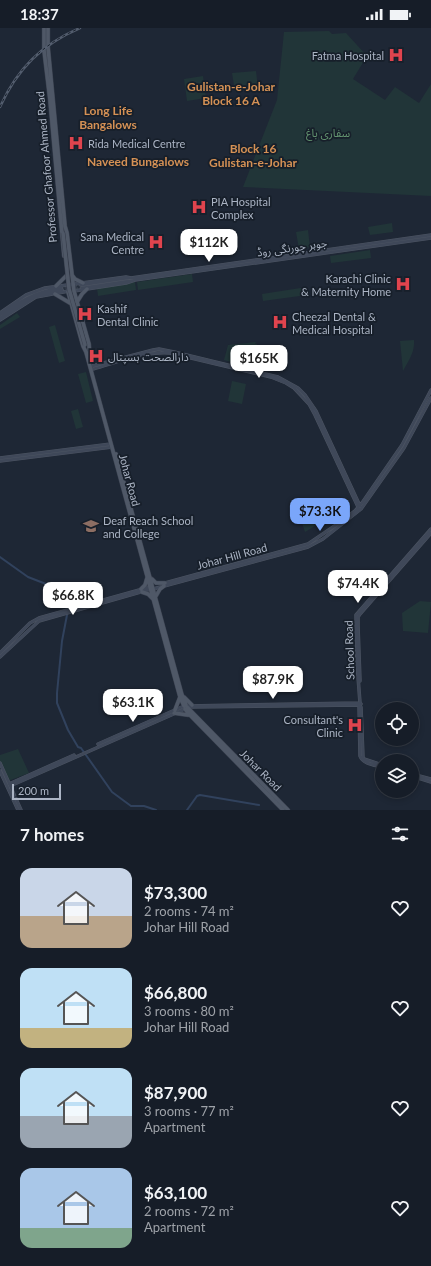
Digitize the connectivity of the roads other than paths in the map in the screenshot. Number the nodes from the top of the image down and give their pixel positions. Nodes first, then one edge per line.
1 (44, 28) edge
2 (48, 28) edge
3 (56, 147) junction
4 (63, 226) junction
5 (431, 236) edge
6 (71, 272) junction
7 (66, 276) junction
8 (132, 279) junction
9 (73, 285) junction
10 (56, 286) junction
11 (81, 286) junction
12 (64, 289) junction
13 (87, 289) junction
14 (74, 291) junction
15 (55, 294) junction
16 (77, 303) junction
17 (71, 304) junction
18 (0, 317) edge
19 (87, 351) junction
20 (92, 367) junction
21 (431, 390) edge
22 (431, 398) edge
23 (111, 445) junction
24 (398, 454) junction
25 (0, 460) edge
26 (360, 508) junction
27 (431, 529) edge
28 (136, 531) junction
29 (431, 533) edge
30 (148, 576) junction
31 (167, 584) junction
32 (152, 588) junction
33 (142, 590) junction
34 (155, 599) junction
35 (361, 610) junction
36 (0, 653) edge
37 (0, 657) edge
38 (181, 696) junction
39 (360, 704) junction
40 (192, 705) junction
41 (352, 705) junction
42 (186, 707) junction
43 (174, 712) junction
44 (360, 715) junction
45 (191, 716) junction
46 (0, 763) edge
47 (375, 764) edge
48 (1, 769) edge
49 (419, 777) edge
50 (431, 781) edge
51 (9, 785) junction
52 (20, 810) edge
53 (283, 810) edge
54 (288, 810) edge

1 - 3 main road, Professor Ghafoor Ahmed Road
2 - 3 main road
3 - 4 main road
4 - 6 main road, Johar Road
4 - 7 main road, Professor Ghafoor Ahmed Road
4 - 19 main road, bridge
5 - 8 street, جوہر چورنگی روڈ
6 - 9 main road, Johar Road
6 - 11 main road
7 - 10 main road
7 - 12 main road, Professor Ghafoor Ahmed Road
8 - 11 street, جوہر چورنگی روڈ
8 - 13 street, جوہر چورنگی روڈ
9 - 11 street, جوہر چورنگی روڈ
9 - 12 street, جوہر چورنگی روڈ
9 - 14 main road, Johar Road
10 - 12 street, جوہر چورنگی روڈ
10 - 18 street, جوہر چورنگی روڈ
11 - 13 street, جوہر چورنگی روڈ
11 - 14 street, جوہر چورنگی روڈ
12 - 14 street, جوہر چورنگی روڈ
12 - 15 street, جوہر چورنگی روڈ
12 - 17 main road, Professor Ghafoor Ahmed Road
12 - 18 street, جوہر چورنگی روڈ
13 - 16 main road
14 - 16 main road, Johar Road
15 - 17 main road
15 - 18 street, جوہر چورنگی روڈ
16 - 19 main road, Johar Road
17 - 19 main road, Johar Road
19 - 20 main road, Johar Road
19 - 23 main road, Johar Road
20 - 26 street
20 - 28 main road, Johar Road
21 - 24 street, Johar Hill Road
22 - 24 street, Johar Hill Road
23 - 25 street
23 - 28 main road, Johar Road
24 - 26 street, Johar Hill Road
26 - 31 street, Johar Hill Road
27 - 35 street, School Road
28 - 30 main road, Johar Road
29 - 35 street, School Road
30 - 31 main road
30 - 32 main road, Johar Road
30 - 33 main road
31 - 32 street, Johar Hill Road
31 - 34 main road
32 - 33 street, Johar Hill Road
32 - 34 main road, Johar Road
33 - 34 main road
33 - 36 street
33 - 37 street
34 - 38 main road, Johar Road
35 - 39 street, School Road
38 - 40 main road
38 - 42 main road, Johar Road
38 - 43 main road
39 - 40 street
39 - 41 street
39 - 44 street, School Road
40 - 42 street
41 - 42 street
41 - 44 street
42 - 43 street
42 - 45 main road, Johar Road
42 - 54 main road, Johar Road
43 - 45 main road
43 - 51 street
44 - 47 street, School Road
45 - 53 main road, Johar Road
46 - 48 street
48 - 51 street
48 - 52 street
49 - 50 street
51 - 52 street

